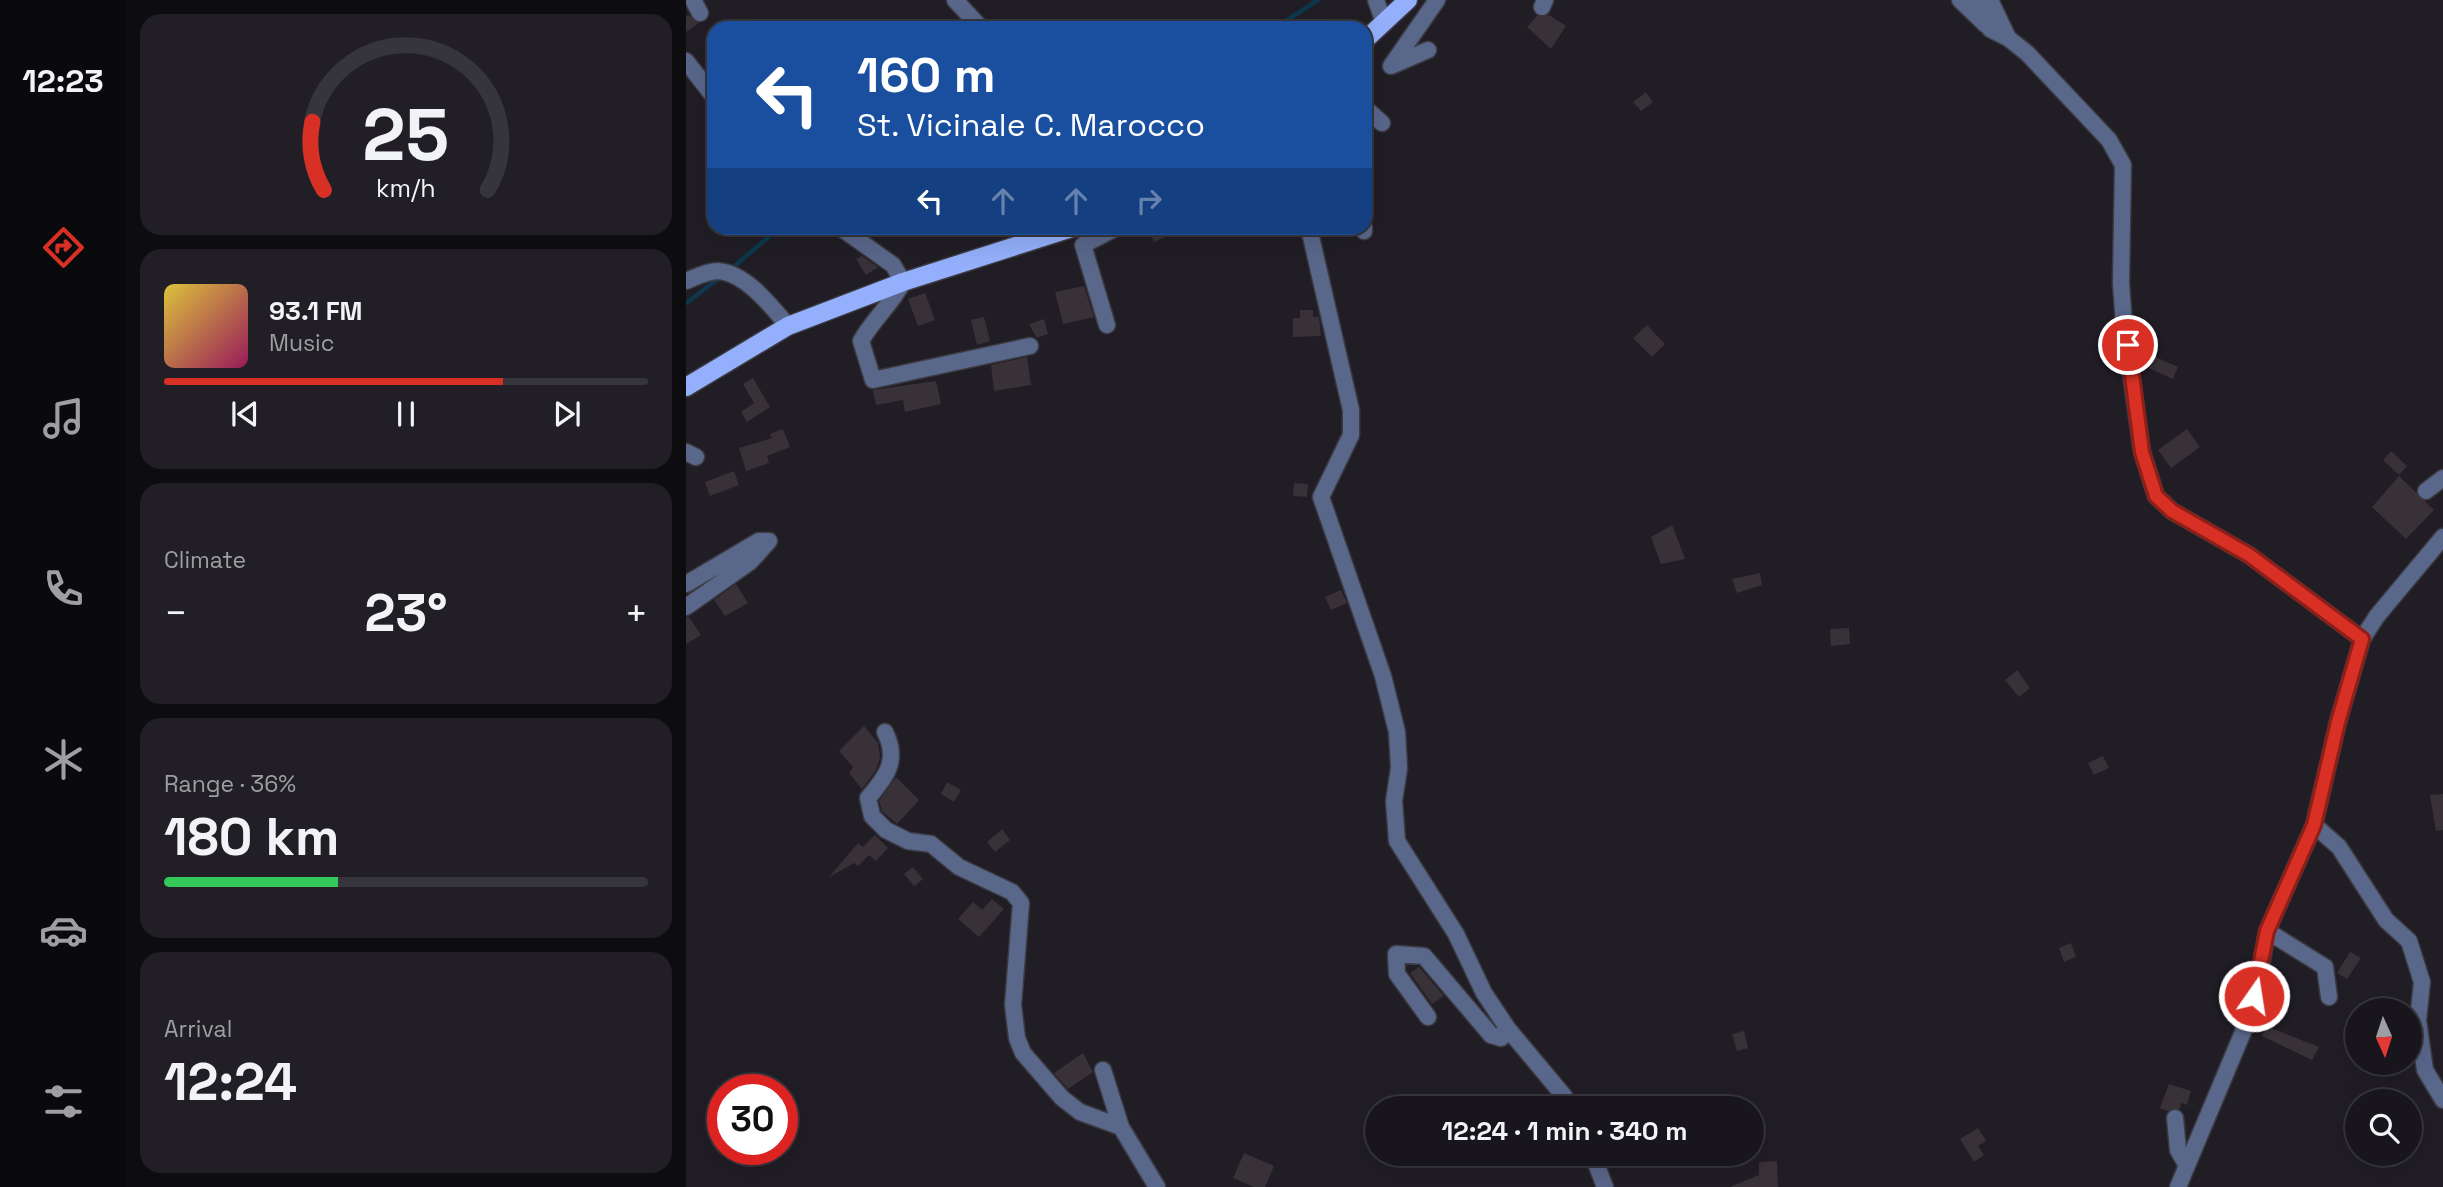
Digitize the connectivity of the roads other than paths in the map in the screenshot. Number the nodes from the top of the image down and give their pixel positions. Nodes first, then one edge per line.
1 (955, 0) edge
2 (1376, 0) edge
3 (1408, 0) edge
4 (1437, 0) edge
5 (1960, 0) edge
6 (1978, 0) edge
7 (1990, 0) edge
8 (974, 21) edge
9 (1384, 23) junction
10 (1990, 29) junction
11 (1372, 34) edge
12 (2008, 38) junction
13 (1428, 50) dead end
14 (686, 61) edge
15 (707, 88) edge
16 (1372, 114) edge
17 (1382, 123) dead end
18 (851, 235) edge
19 (1050, 235) edge
20 (1102, 235) edge
21 (1311, 235) edge
22 (686, 281) edge
23 (903, 282) junction
24 (1107, 325) dead end
25 (788, 326) junction
26 (1030, 346) dead end
27 (686, 387) edge
28 (2443, 478) edge
29 (2426, 491) dead end
30 (2443, 537) edge
31 (686, 584) edge
32 (686, 607) edge
33 (2362, 639) junction
34 (885, 732) dead end
35 (2314, 825) junction
36 (2267, 931) junction
37 (2329, 998) dead end
38 (1428, 1017) dead end
39 (1508, 1029) junction
40 (1103, 1070) dead end
41 (1564, 1096) edge
42 (2443, 1100) edge
43 (2175, 1118) dead end
44 (1121, 1127) junction
45 (2186, 1164) junction
46 (1597, 1166) edge
47 (1157, 1187) edge
48 (1605, 1187) edge
49 (2178, 1187) edge

1 - 8 street
2 - 9 street
3 - 9 main road
4 - 13 street
5 - 10 street
6 - 10 street
7 - 12 street
9 - 11 main road
10 - 12 street
12 - 33 street
14 - 15 street
16 - 17 street
18 - 23 street
19 - 23 main road
20 - 24 street
21 - 39 street
22 - 25 street
23 - 25 main road
23 - 26 street
25 - 27 main road
28 - 29 street
30 - 33 street
31 - 32 street
33 - 35 street
34 - 44 street
35 - 36 street
35 - 42 street
36 - 37 street
36 - 45 street
38 - 39 street
39 - 41 street
40 - 44 street
43 - 45 street
44 - 47 street
45 - 49 street
46 - 48 street

